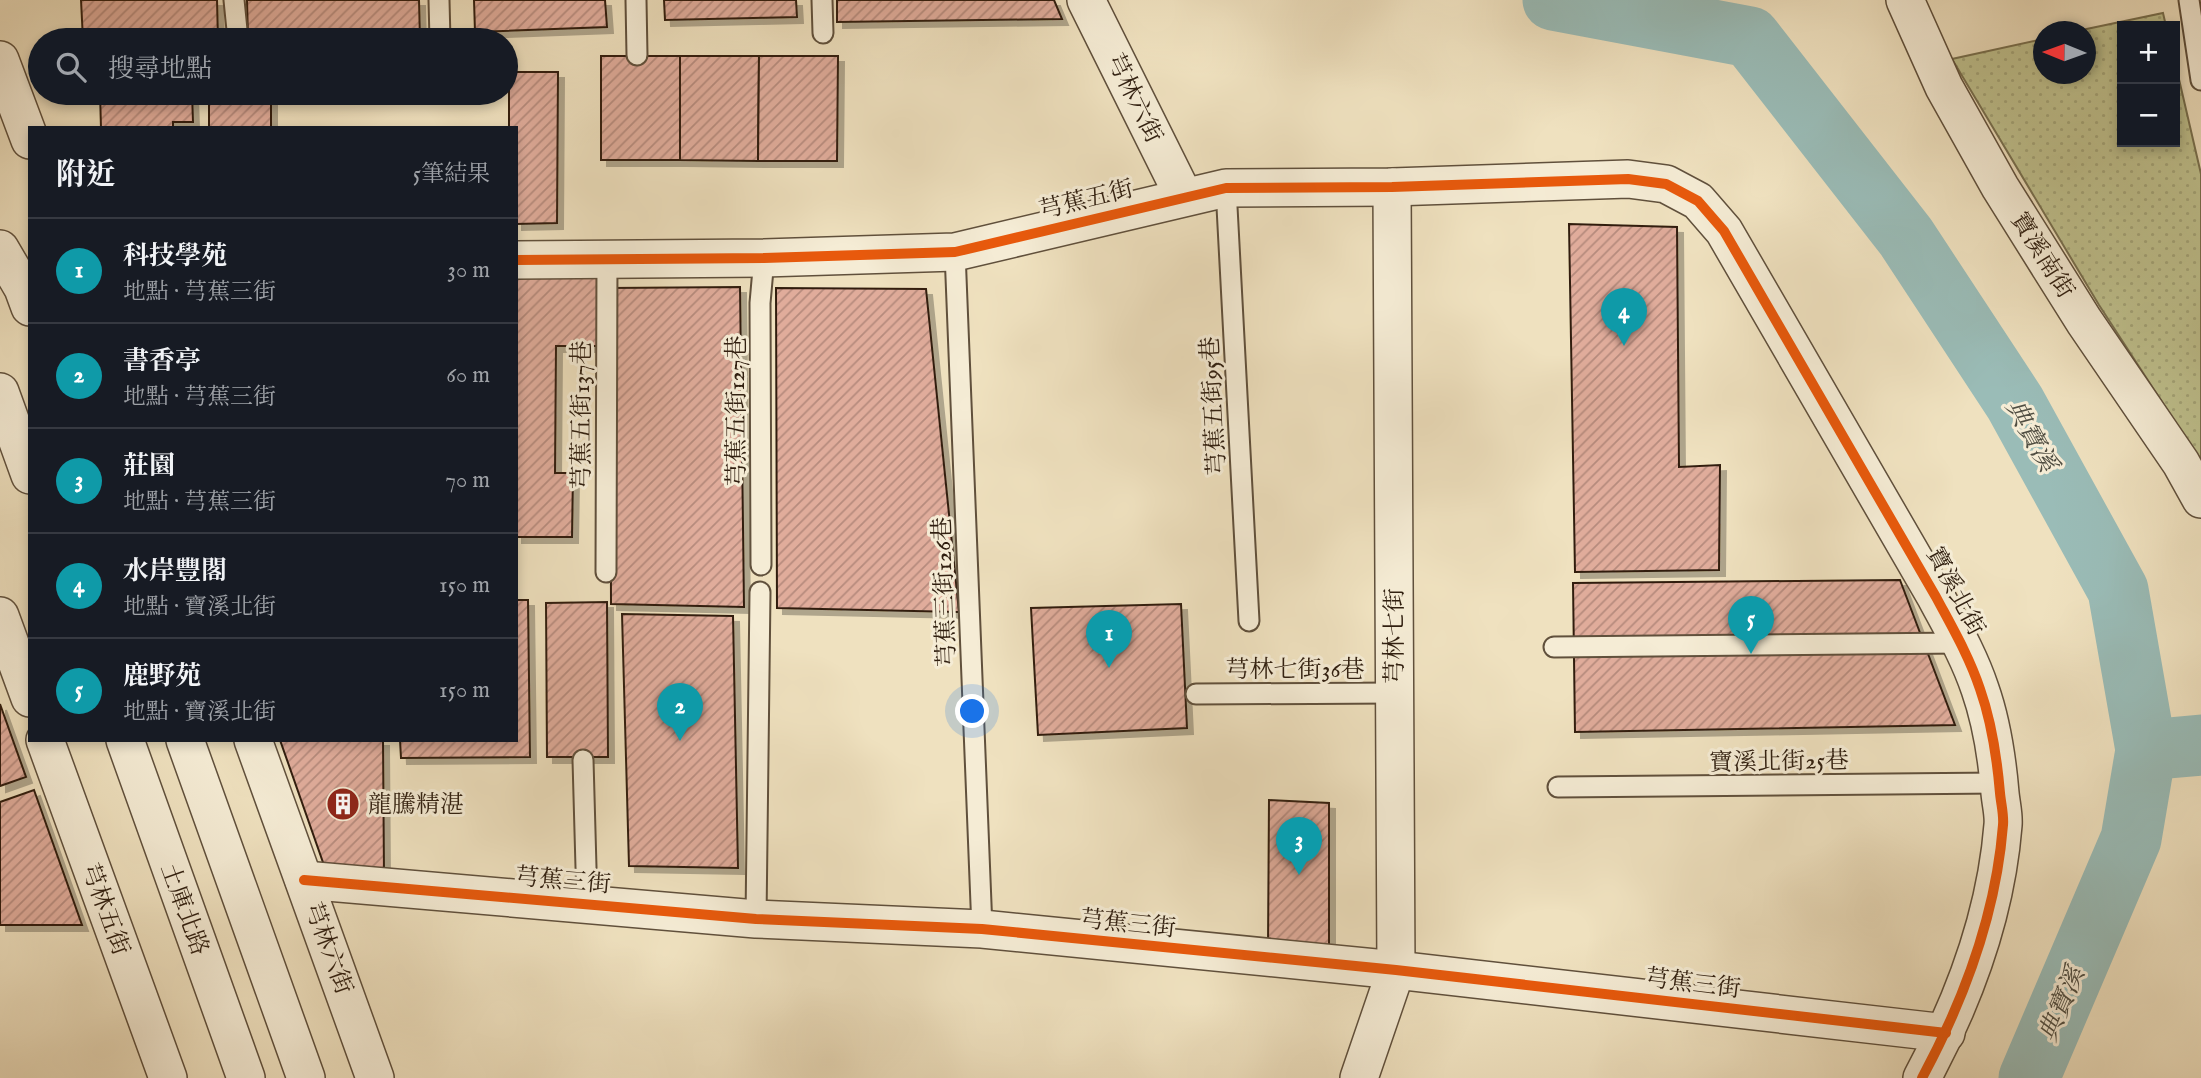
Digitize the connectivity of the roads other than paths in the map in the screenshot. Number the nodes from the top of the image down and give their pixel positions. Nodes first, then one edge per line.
1 (234, 0) edge
2 (439, 0) edge
3 (636, 0) edge
4 (822, 0) edge
5 (1086, 0) edge
6 (1905, 0) edge
7 (2189, 0) edge
8 (237, 28) edge
9 (440, 28) edge
10 (823, 33) dead end
11 (637, 55) dead end
12 (0, 61) edge
13 (2201, 80) edge
14 (28, 134) edge
15 (1666, 184) joint
16 (1392, 187) junction
17 (1226, 188) junction
18 (1184, 197) junction
19 (0, 249) edge
20 (955, 252) junction
21 (764, 258) junction
22 (607, 259) junction
23 (518, 260) edge
24 (28, 302) edge
25 (0, 392) edge
26 (28, 469) edge
27 (2201, 499) edge
28 (761, 565) dead end
29 (606, 572) dead end
30 (760, 592) dead end
31 (0, 617) edge
32 (1249, 621) dead end
33 (1961, 643) junction
34 (1554, 647) dead end
35 (28, 693) edge
36 (1395, 693) junction
37 (1196, 694) dead end
38 (46, 742) edge
39 (126, 742) edge
40 (186, 742) edge
41 (254, 742) edge
42 (583, 760) dead end
43 (1999, 783) junction
44 (1558, 787) dead end
45 (304, 880) junction
46 (587, 903) junction
47 (756, 919) junction
48 (982, 929) junction
49 (1396, 970) junction
50 (1946, 1033) junction
51 (168, 1078) edge
52 (246, 1078) edge
53 (306, 1078) edge
54 (375, 1078) edge
55 (1359, 1078) edge
56 (1922, 1078) edge

1 - 8 lane
2 - 9 lane
3 - 11 lane
4 - 10 lane
5 - 18 street, 芎林六街
6 - 27 street, 寶溪南街
7 - 13 lane
12 - 14 street
15 - 16 street, 芎蕉五街
15 - 33 street, 寶溪北街
16 - 17 street, 芎蕉五街
16 - 36 street, 芎林七街
17 - 18 street, 芎蕉五街
17 - 32 lane, 芎蕉五街95巷
18 - 20 street, 芎蕉五街
19 - 24 street
20 - 21 street, 芎蕉五街
20 - 48 lane, 芎蕉三街126巷
21 - 22 street, 芎蕉五街
21 - 28 lane, 芎蕉五街127巷
22 - 23 street, 芎蕉五街
22 - 29 lane, 芎蕉五街137巷
25 - 26 street
30 - 47 lane
31 - 35 street
33 - 34 lane
33 - 43 street, 寶溪北街
36 - 37 lane, 芎林七街36巷
36 - 49 street, 芎林七街
38 - 51 street, 芎林五街
39 - 52 street, 土庫北路
40 - 53 street
41 - 45 street, 芎林六街
42 - 46 lane
43 - 44 lane, 寶溪北街25巷
43 - 50 street, 寶溪北街
45 - 46 street, 芎蕉三街
45 - 54 street, 芎林六街
46 - 47 street, 芎蕉三街
47 - 48 street, 芎蕉三街
48 - 49 street, 芎蕉三街
49 - 50 street, 芎蕉三街
49 - 55 street, 芎林七街
50 - 56 street, 寶溪北街

